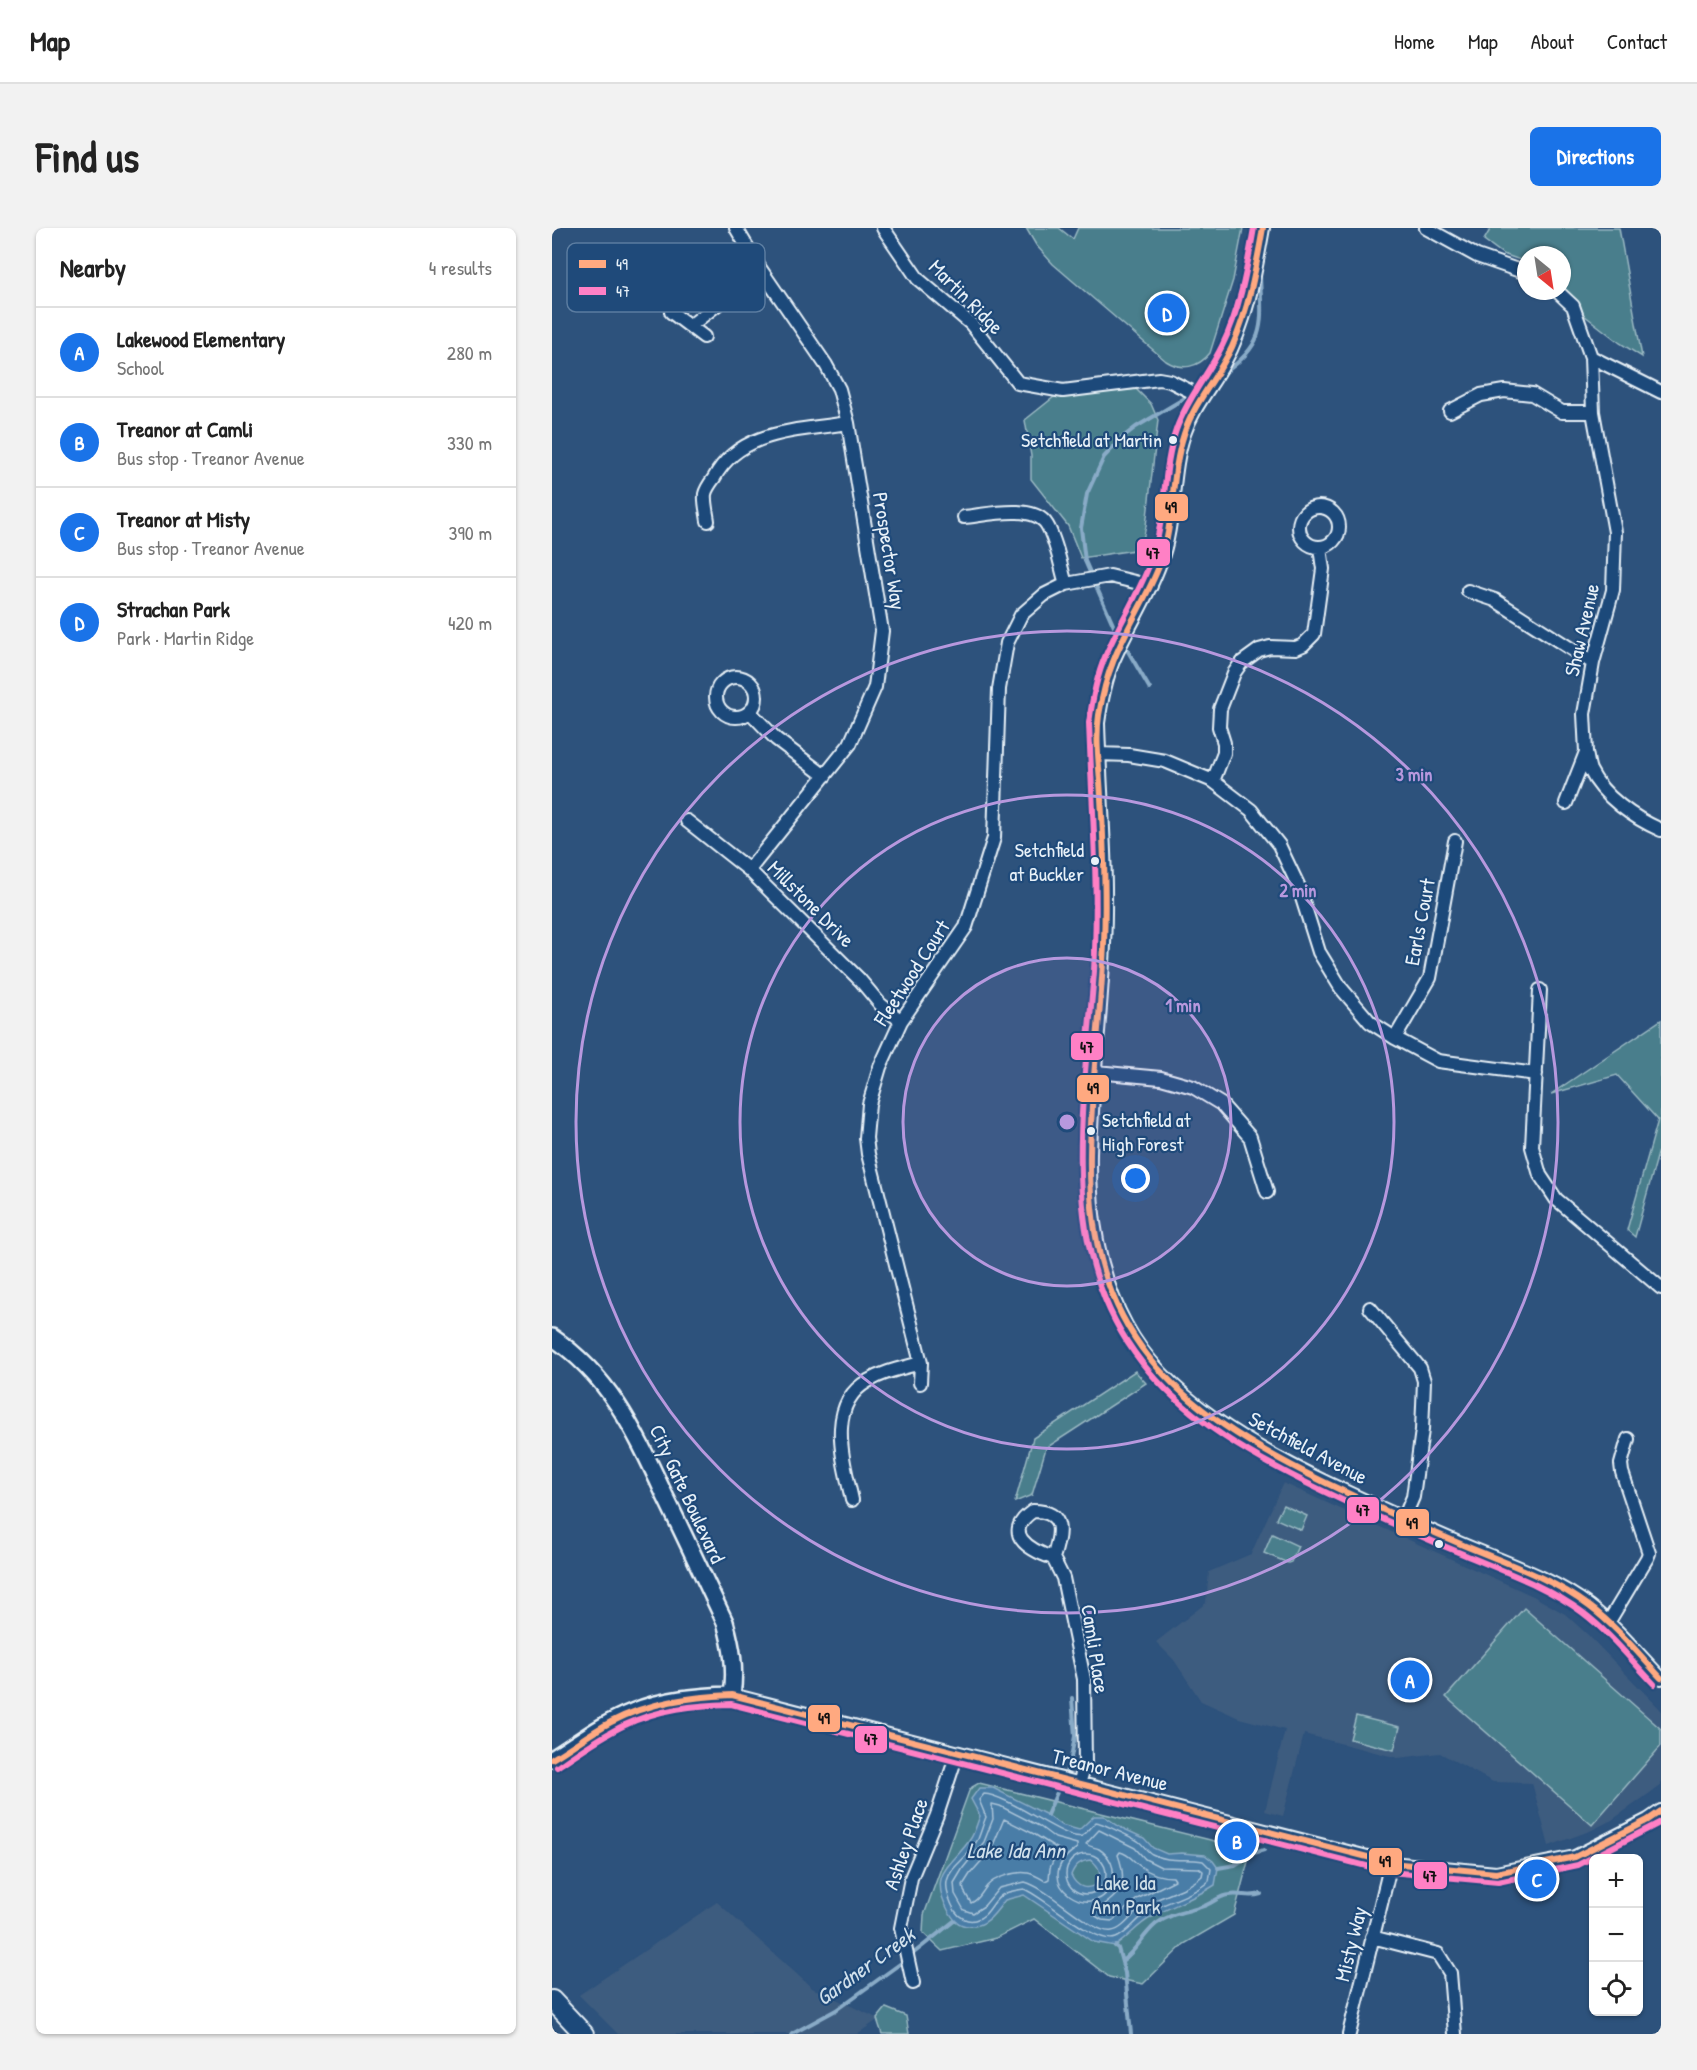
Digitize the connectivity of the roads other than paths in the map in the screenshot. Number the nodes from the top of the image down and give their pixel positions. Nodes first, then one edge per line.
1 (736, 228) edge
2 (883, 228) edge
3 (1263, 228) edge
4 (1426, 228) edge
5 (745, 243) edge
6 (1517, 270) edge
7 (765, 276) edge
8 (1567, 300) edge
9 (671, 312) dead end
10 (708, 312) edge
11 (690, 326) junction
12 (704, 337) dead end
13 (1591, 357) junction
14 (1660, 390) edge
15 (1202, 397) junction
16 (1450, 411) dead end
17 (1593, 412) junction
18 (848, 423) junction
19 (963, 517) dead end
20 (708, 522) dead end
21 (1320, 548) dead end
22 (1066, 584) junction
23 (1151, 586) junction
24 (1468, 591) dead end
25 (1593, 663) junction
26 (750, 712) dead end
27 (1586, 752) junction
28 (1099, 754) junction
29 (825, 776) junction
30 (1213, 781) junction
31 (1566, 802) dead end
32 (687, 821) dead end
33 (1661, 830) edge
34 (1455, 841) dead end
35 (749, 870) junction
36 (1540, 990) dead end
37 (901, 1021) junction
38 (1395, 1038) junction
39 (1096, 1072) junction
40 (1536, 1074) junction
41 (1267, 1191) dead end
42 (1661, 1288) edge
43 (1370, 1308) dead end
44 (552, 1337) edge
45 (921, 1363) junction
46 (920, 1383) dead end
47 (1628, 1439) dead end
48 (852, 1500) dead end
49 (1404, 1518) junction
50 (1053, 1558) dead end
51 (1608, 1623) junction
52 (1661, 1678) edge
53 (732, 1695) junction
54 (957, 1754) junction
55 (552, 1760) edge
56 (1079, 1784) junction
57 (1661, 1811) edge
58 (1391, 1863) junction
59 (1372, 1937) junction
60 (913, 1983) dead end
61 (552, 2000) edge
62 (584, 2034) edge
63 (1349, 2034) edge
64 (1455, 2034) edge

1 - 5 street, Prospector Way
2 - 15 street, Martin Ridge
3 - 15 street, Setchfield Avenue
4 - 6 street
7 - 18 street, Prospector Way
8 - 13 street, Shaw Avenue
9 - 11 street
10 - 11 street
11 - 12 street
13 - 14 street
13 - 17 street, Shaw Avenue
15 - 23 street, Setchfield Avenue
16 - 17 street
17 - 25 street, Shaw Avenue
18 - 20 street
18 - 29 street, Prospector Way
19 - 22 street
21 - 30 street
22 - 23 street, Fleetwood Court
22 - 37 street, Fleetwood Court
23 - 28 street, Setchfield Avenue
24 - 25 street
25 - 27 street, Shaw Avenue
26 - 29 street
27 - 31 street, Shaw Avenue
27 - 33 street
28 - 30 street
28 - 39 street, Setchfield Avenue
29 - 35 street, Prospector Way
30 - 38 street
32 - 35 street, Millstone Drive
34 - 38 street, Earls Court
35 - 37 street, Millstone Drive
36 - 40 street
37 - 45 street, Fleetwood Court
38 - 40 street
39 - 41 street
39 - 49 street, Setchfield Avenue
40 - 42 street
43 - 49 street
44 - 53 street, City Gate Boulevard
45 - 46 street, Fleetwood Court
45 - 48 street
47 - 51 street
49 - 51 street, Setchfield Avenue
50 - 56 street, Camli Place
51 - 52 street, Setchfield Avenue
53 - 54 street, Treanor Avenue
53 - 55 street, Treanor Avenue
54 - 56 street, Treanor Avenue
54 - 60 street, Ashley Place
56 - 58 street, Treanor Avenue
57 - 58 street, Treanor Avenue
58 - 59 street, Misty Way
59 - 63 street, Misty Way
59 - 64 street
61 - 62 main road

